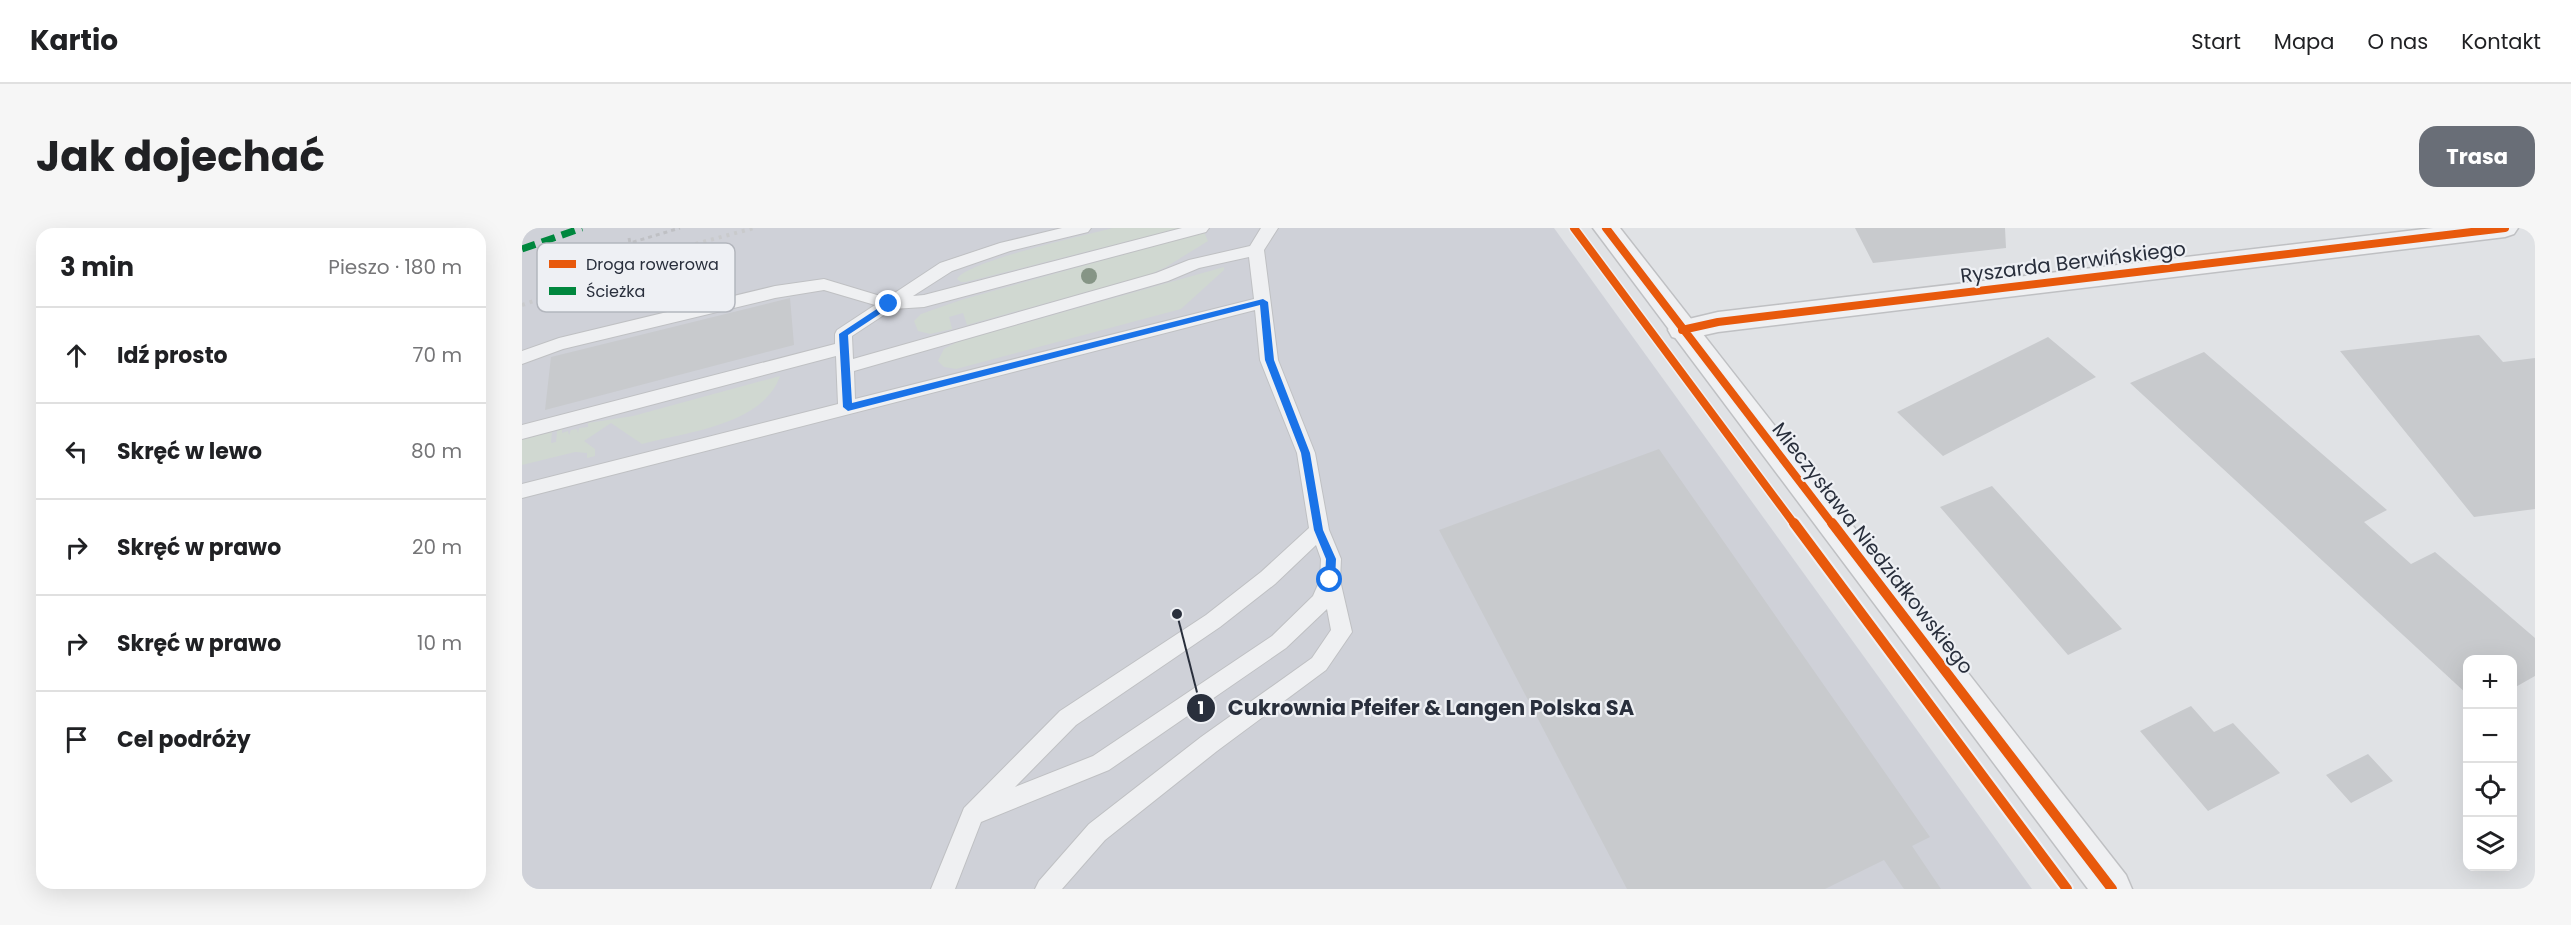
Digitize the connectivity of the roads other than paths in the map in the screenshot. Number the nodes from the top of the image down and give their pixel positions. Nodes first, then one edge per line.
1 (1083, 228) edge
2 (1201, 228) edge
3 (1270, 228) edge
4 (1606, 228) edge
5 (2505, 228) edge
6 (1256, 250) junction
7 (735, 302) edge
8 (1263, 302) junction
9 (889, 304) junction
10 (692, 312) edge
11 (1682, 330) junction
12 (844, 348) junction
13 (522, 358) edge
14 (845, 367) junction
15 (848, 407) junction
16 (522, 432) edge
17 (522, 491) edge
18 (1319, 530) junction
19 (1330, 580) junction
20 (972, 816) junction
21 (943, 889) edge
22 (1047, 889) edge
23 (2112, 889) edge

1 - 9 lane
2 - 9 lane
3 - 6 lane
4 - 11 street, Mieczysława Niedziałkowskiego
5 - 11 street, Ryszarda Berwińskiego
6 - 8 lane
6 - 14 lane
7 - 9 lane
8 - 15 lane
8 - 18 lane
9 - 12 lane
10 - 13 lane
11 - 23 street, Mieczysława Niedziałkowskiego
12 - 14 lane
12 - 16 lane
14 - 15 lane
15 - 17 lane
18 - 19 lane
18 - 20 lane
19 - 20 lane
19 - 22 lane
20 - 21 lane

